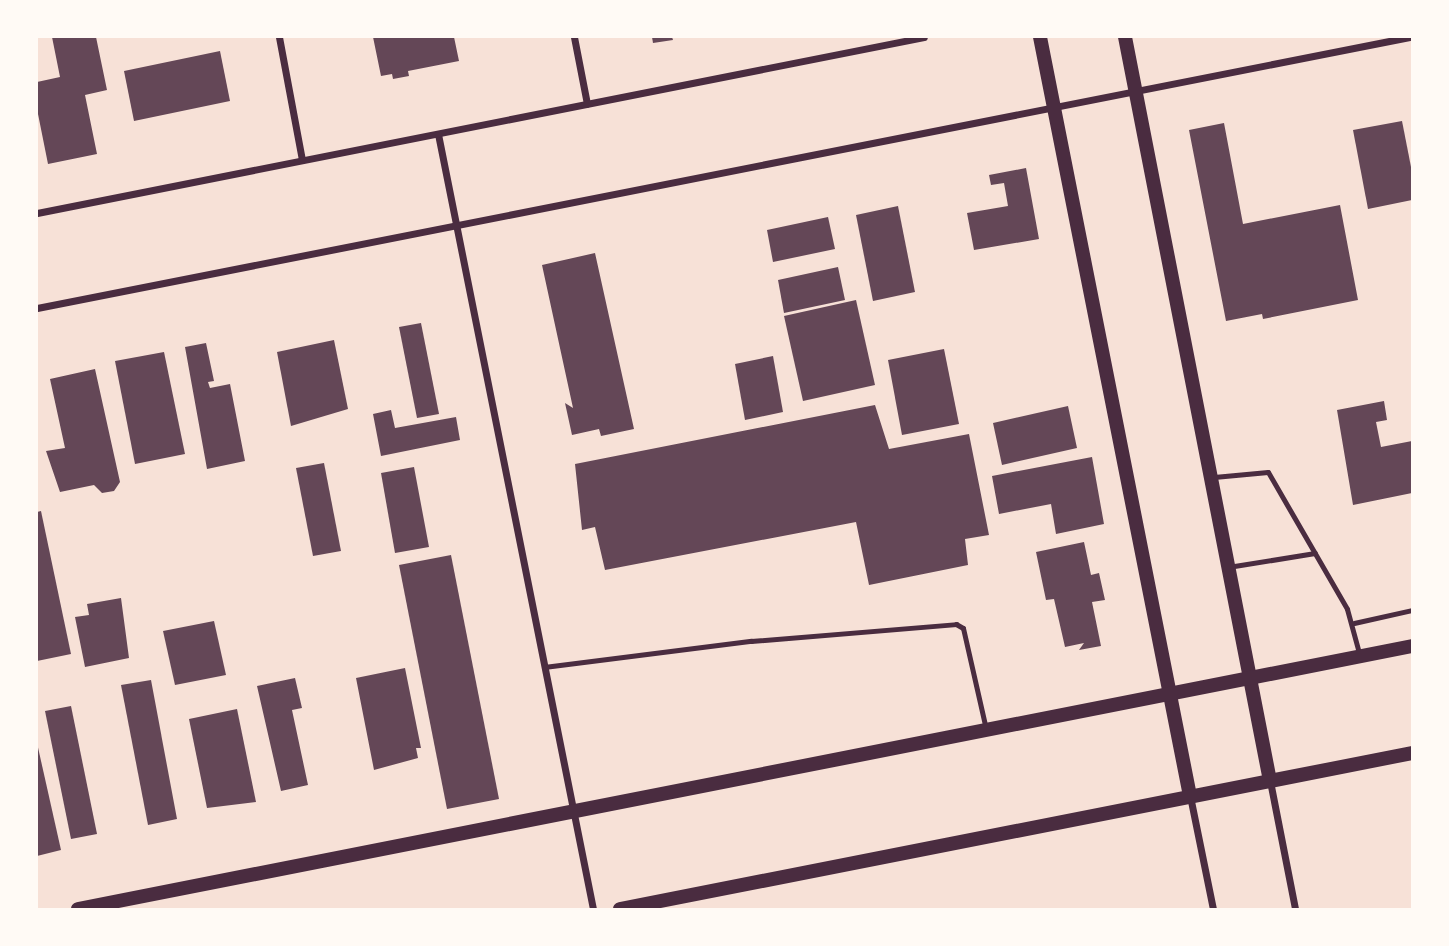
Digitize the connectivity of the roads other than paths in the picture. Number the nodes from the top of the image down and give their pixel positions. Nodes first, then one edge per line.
1 (279, 37) edge
2 (574, 37) edge
3 (925, 37) edge
4 (1040, 37) edge
5 (1125, 37) edge
6 (1410, 37) edge
7 (1136, 89) junction
8 (587, 104) junction
9 (1054, 109) junction
10 (438, 134) junction
11 (302, 160) junction
12 (37, 213) edge
13 (457, 228) junction
14 (37, 308) edge
15 (1211, 478) junction
16 (1315, 553) junction
17 (1228, 568) junction
18 (1412, 610) edge
19 (1353, 622) junction
20 (1412, 646) edge
21 (1360, 657) junction
22 (544, 667) junction
23 (1249, 679) junction
24 (1169, 694) junction
25 (986, 729) junction
26 (1412, 753) edge
27 (1269, 781) junction
28 (1190, 796) junction
29 (573, 808) junction
30 (78, 909) edge
31 (593, 909) edge
32 (620, 909) edge
33 (1213, 909) edge
34 (1295, 909) edge

1 - 11 street
2 - 8 street
3 - 8 street
4 - 9 main road
5 - 7 main road
6 - 7 street
7 - 9 street
7 - 15 main road
8 - 10 street
9 - 13 street
9 - 24 main road
10 - 11 street
10 - 13 street
11 - 12 street
13 - 14 street
13 - 22 street
15 - 16 lane
15 - 17 main road
16 - 17 lane
16 - 19 lane
17 - 23 main road
18 - 19 lane
19 - 21 lane
20 - 21 main road
21 - 23 main road
22 - 25 lane
22 - 29 street
23 - 24 main road
23 - 27 main road
24 - 25 main road
24 - 28 main road
25 - 29 main road
26 - 27 main road
27 - 28 main road
27 - 34 street
28 - 32 main road
28 - 33 street
29 - 30 main road
29 - 31 street

